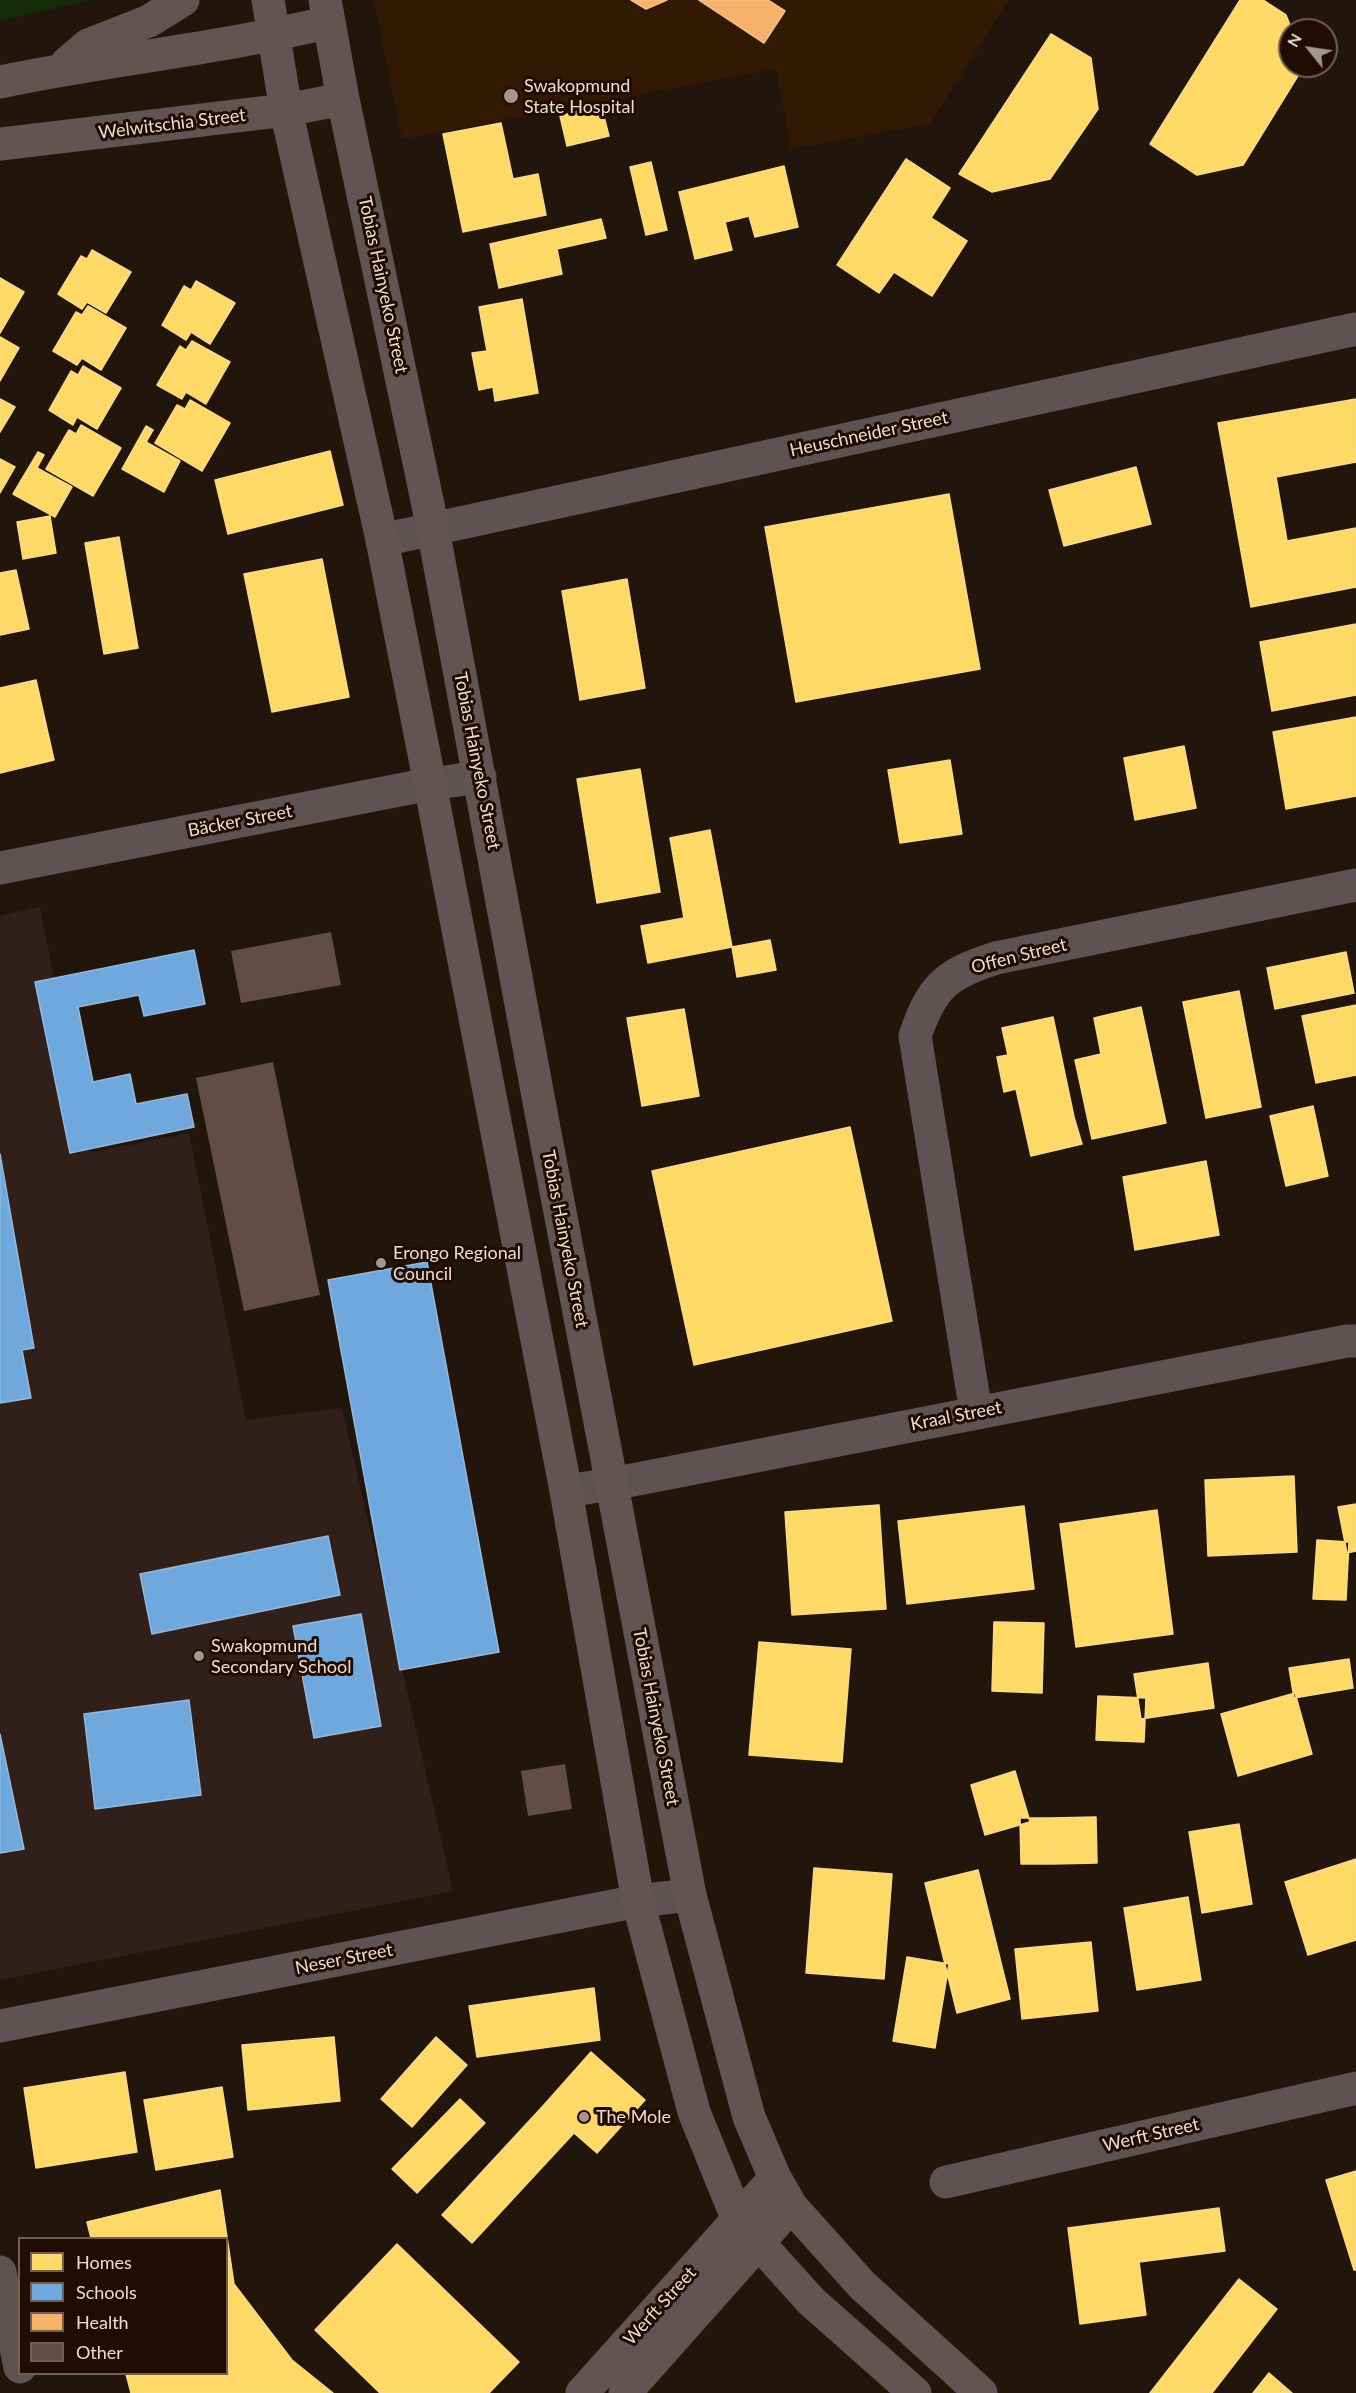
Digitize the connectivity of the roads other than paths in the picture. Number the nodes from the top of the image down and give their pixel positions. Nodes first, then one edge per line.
1 (183, 0) edge
2 (268, 0) edge
3 (327, 11) edge
4 (274, 35) junction
5 (58, 70) junction
6 (0, 82) edge
7 (343, 99) junction
8 (286, 110) junction
9 (0, 144) edge
10 (1356, 329) edge
11 (433, 529) junction
12 (382, 540) junction
13 (480, 777) junction
14 (430, 784) junction
15 (0, 867) edge
16 (1356, 885) edge
17 (1353, 1339) edge
18 (976, 1412) junction
19 (612, 1484) junction
20 (566, 1491) junction
21 (690, 1895) junction
22 (638, 1901) junction
23 (0, 2026) edge
24 (1356, 2088) edge
25 (775, 2178) junction
26 (946, 2182) dead end
27 (791, 2206) junction
28 (747, 2231) junction
29 (0, 2272) edge
30 (18, 2358) edge
31 (21, 2375) edge
32 (25, 2393) edge
33 (582, 2393) edge
34 (625, 2393) edge
35 (915, 2393) edge
36 (981, 2393) edge

1 - 5 street
2 - 4 street
3 - 4 street
3 - 7 street, Tobias Hainyeko Street
4 - 5 street
4 - 8 street
5 - 6 street
7 - 8 street, Welwitschia Street
7 - 11 street, Tobias Hainyeko Street
8 - 9 street, Welwitschia Street
8 - 12 street
10 - 11 street, Heuschneider Street
11 - 12 street, Heuschneider Street
11 - 13 street, Tobias Hainyeko Street
12 - 14 street
13 - 14 street, Bäcker Street
13 - 19 street, Tobias Hainyeko Street
14 - 15 street, Bäcker Street
14 - 20 street
16 - 18 street, Offen Street
17 - 18 street, Kraal Street
18 - 19 street, Kraal Street
19 - 20 street, Kraal Street
19 - 21 street, Tobias Hainyeko Street
20 - 22 street
21 - 22 street, Neser Street
21 - 25 street, Tobias Hainyeko Street
22 - 23 street, Neser Street
22 - 28 street
24 - 26 street, Werft Street
25 - 27 street, Tobias Hainyeko Street
25 - 28 street
27 - 28 street
27 - 36 street, Tobias Hainyeko Street
28 - 33 street, Werft Street
28 - 34 street, Werft Street
28 - 35 street
29 - 30 street
31 - 32 street

